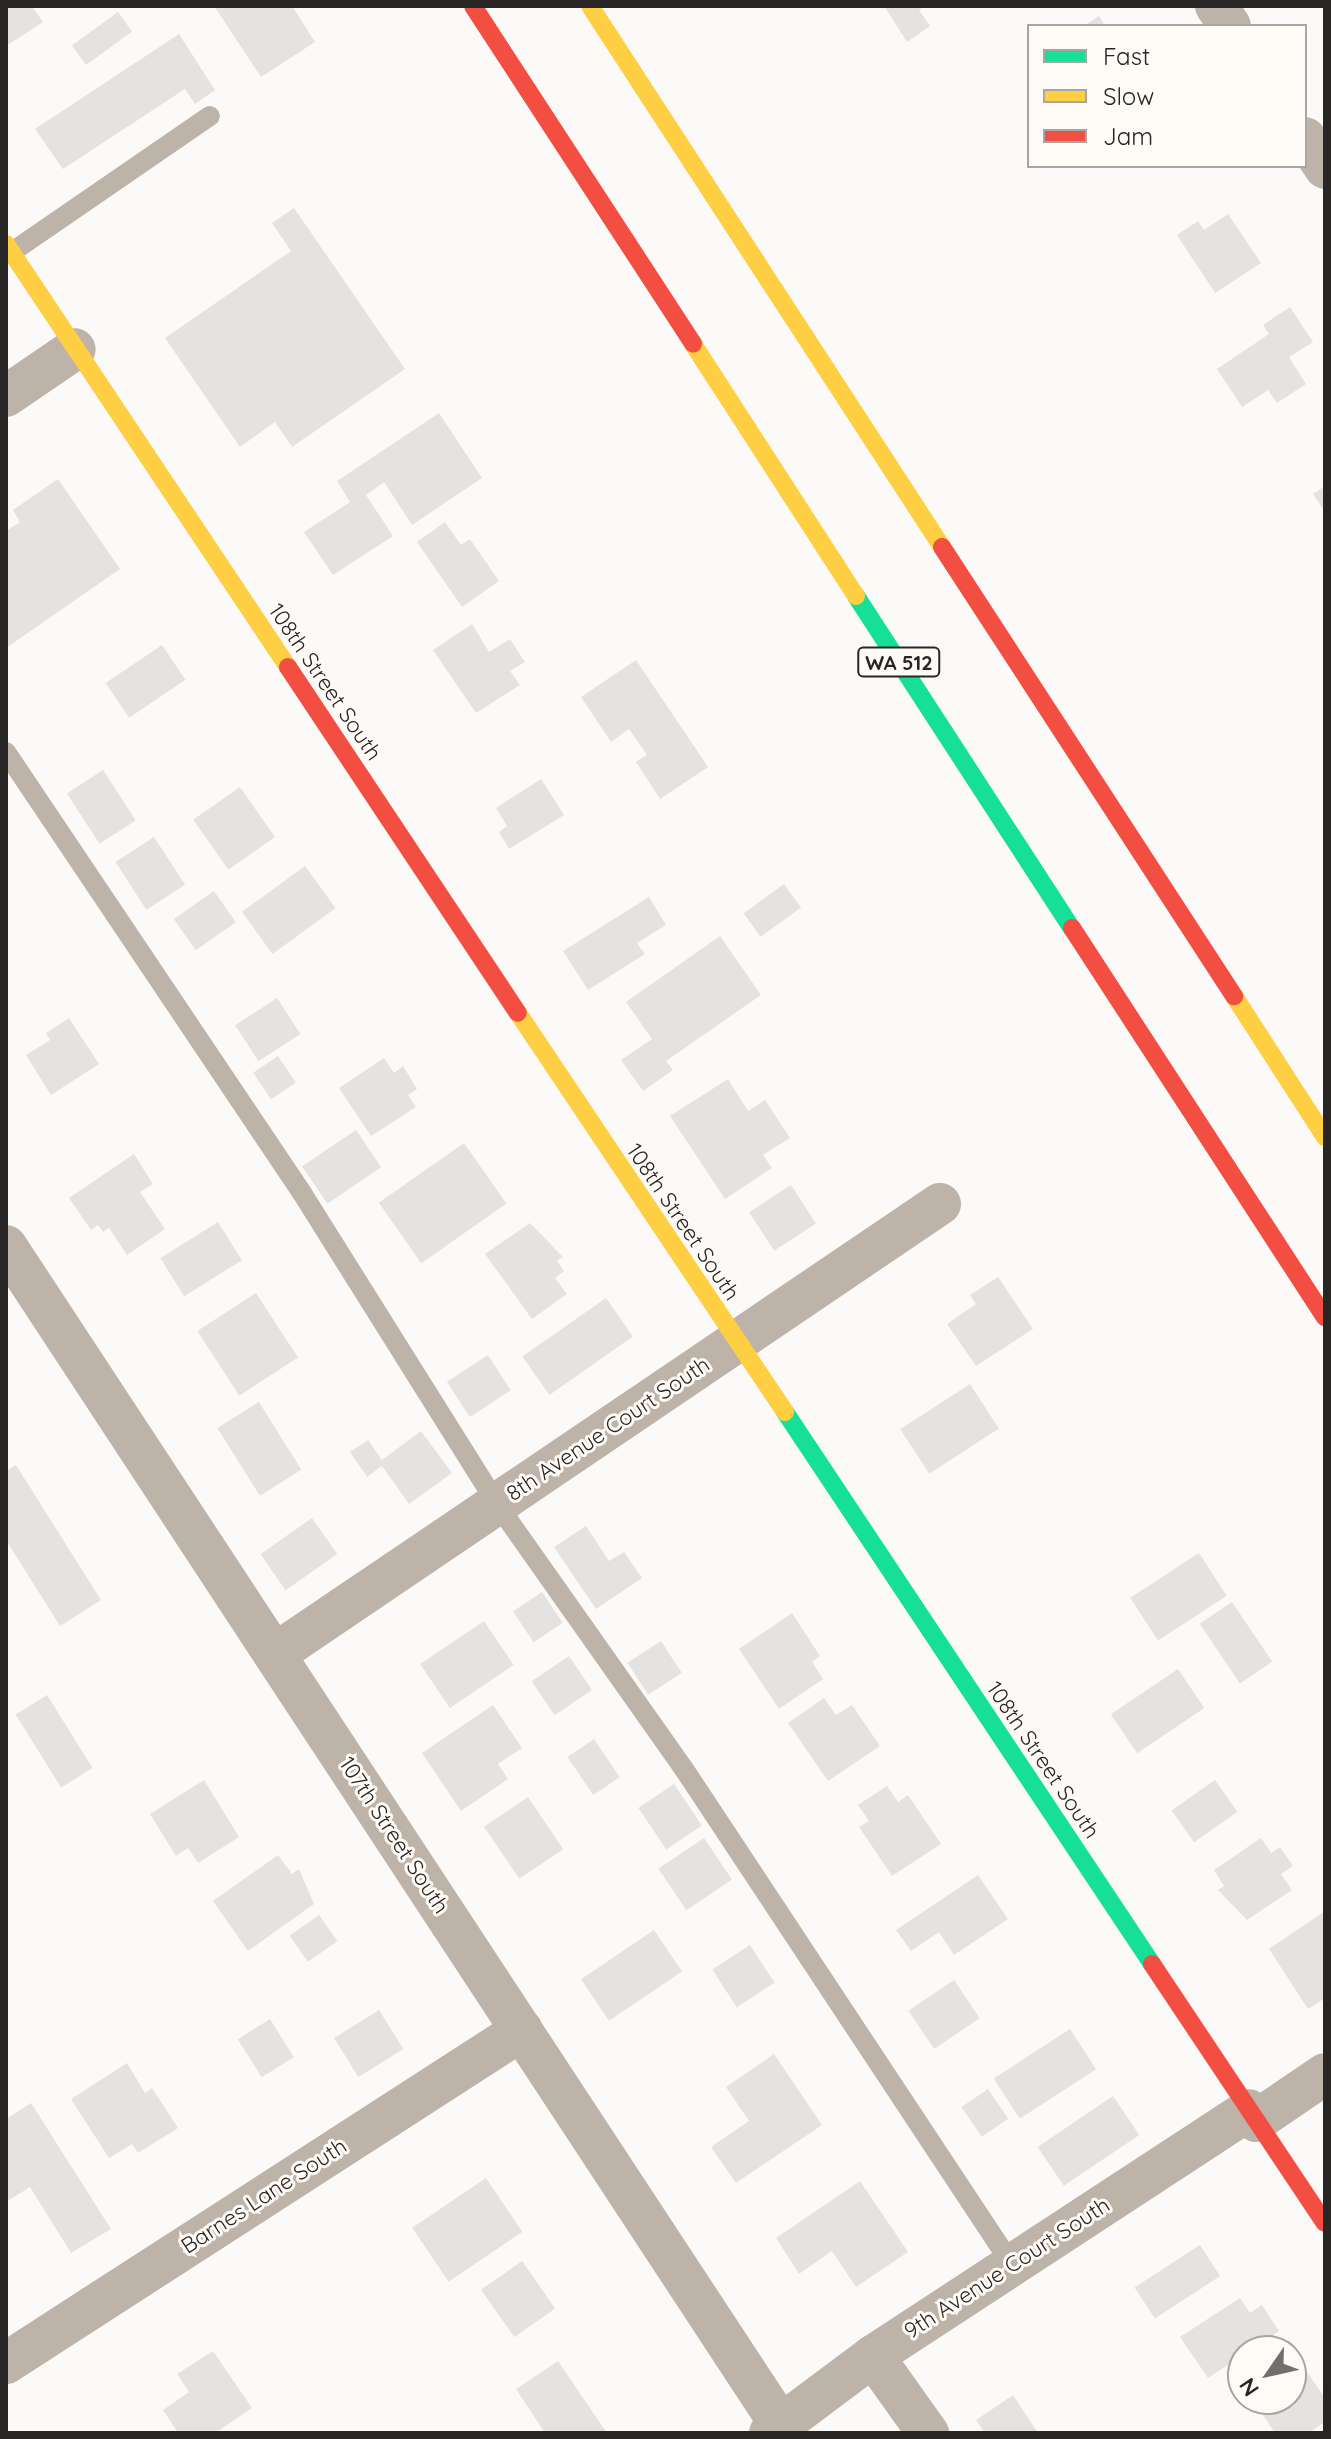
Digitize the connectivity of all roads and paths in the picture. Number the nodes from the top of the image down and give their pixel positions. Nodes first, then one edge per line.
1 (458, 6) edge
2 (473, 6) edge
3 (593, 6) edge
4 (1216, 6) edge
5 (1229, 24) edge
6 (210, 116) dead end
7 (1307, 141) edge
8 (568, 154) junction
9 (1325, 168) edge
10 (9, 248) edge
11 (75, 349) junction
12 (6, 396) edge
13 (6, 752) edge
14 (1325, 1137) edge
15 (940, 1204) dead end
16 (6, 1246) edge
17 (1325, 1317) edge
18 (735, 1343) junction
19 (497, 1504) junction
20 (275, 1654) junction
21 (522, 2030) junction
22 (1325, 2074) edge
23 (1253, 2115) junction
24 (1325, 2223) edge
25 (1012, 2265) junction
26 (873, 2356) junction
27 (6, 2363) edge
28 (775, 2429) edge
29 (928, 2433) edge

1 - 8 main road
2 - 8 main road, WA 512
3 - 14 main road
4 - 5 street
6 - 10 lane
7 - 9 street
8 - 17 main road, WA 512
10 - 11 main road, 108th Street South
11 - 12 street
11 - 18 main road, 108th Street South
13 - 19 lane
15 - 18 street, 8th Avenue Court South
16 - 20 street, 107th Street South
18 - 19 street, 8th Avenue Court South
18 - 23 main road, 108th Street South
19 - 20 street, 8th Avenue Court South
19 - 25 lane
20 - 21 street, 107th Street South
21 - 27 street, Barnes Lane South
21 - 28 street, 107th Street South
22 - 23 street, 9th Avenue Court South
23 - 24 main road, 108th Street South
23 - 25 street, 9th Avenue Court South
25 - 26 street, 9th Avenue Court South
26 - 28 street, 9th Avenue Court South
26 - 29 street

